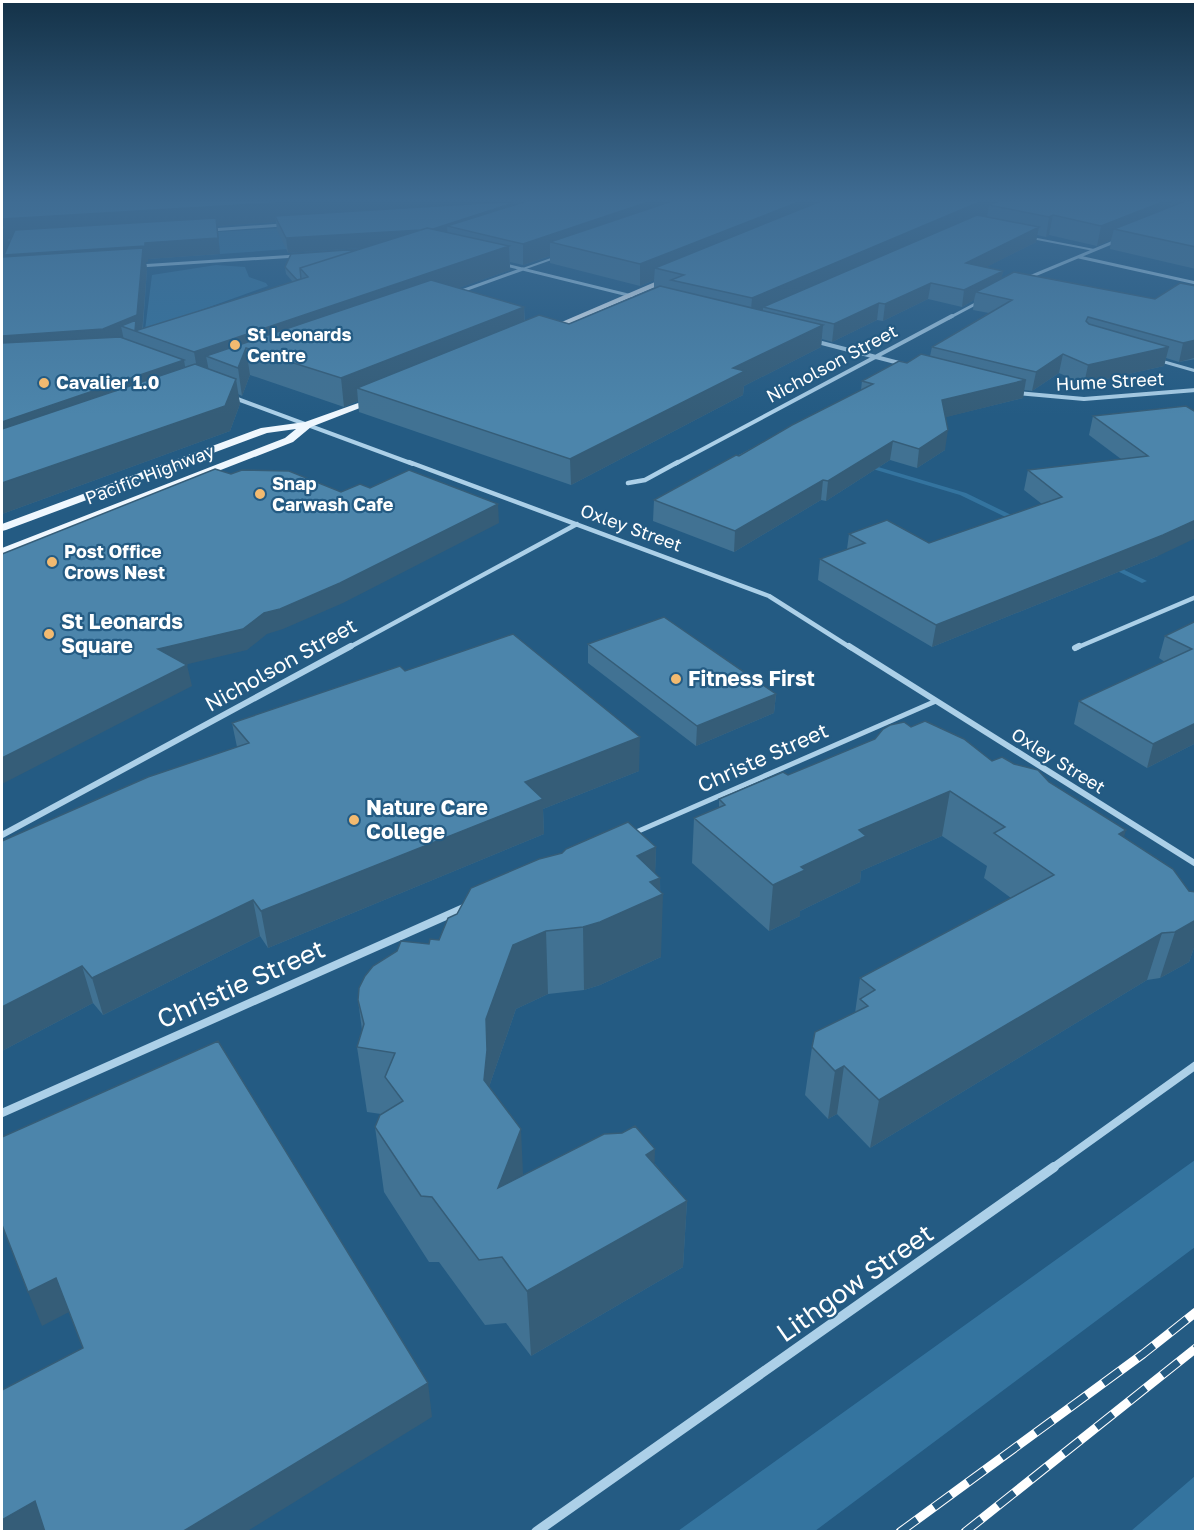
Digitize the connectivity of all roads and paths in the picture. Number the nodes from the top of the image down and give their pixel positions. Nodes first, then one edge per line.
1 (513, 273) edge
2 (537, 273) edge
3 (684, 273) edge
4 (1039, 273) edge
5 (1150, 273) edge
6 (1024, 279) edge
7 (1196, 283) edge
8 (450, 295) edge
9 (635, 297) junction
10 (983, 300) edge
11 (537, 334) edge
12 (806, 339) edge
13 (878, 356) junction
14 (1152, 358) edge
15 (913, 366) edge
16 (1196, 371) edge
17 (1196, 390) edge
18 (1014, 392) edge
19 (391, 394) edge
20 (230, 396) edge
21 (307, 425) junction
22 (628, 483) dead end
23 (577, 524) junction
24 (2, 528) edge
25 (2, 552) edge
26 (1196, 597) edge
27 (1075, 648) dead end
28 (936, 701) junction
29 (2, 835) edge
30 (627, 836) edge
31 (1196, 864) edge
32 (476, 902) edge
33 (1196, 1065) edge
34 (2, 1113) edge
35 (536, 1532) edge

1 - 8 street
2 - 9 street
3 - 9 main road
4 - 6 street
5 - 7 street
9 - 11 main road
10 - 13 street, Nicholson Street
12 - 13 street
13 - 15 street
13 - 22 street, Nicholson Street
14 - 16 lane
17 - 18 street, Hume Street
19 - 21 main road, Pacific Highway
20 - 21 street, Oxley Street
21 - 23 street, Oxley Street
21 - 24 main road, Pacific Highway
21 - 25 main road, Pacific Highway
23 - 28 street, Oxley Street
23 - 29 street, Nicholson Street
26 - 27 street
28 - 30 street, Christe Street
28 - 31 street, Oxley Street
32 - 34 street, Christie Street
33 - 35 street, Lithgow Street

